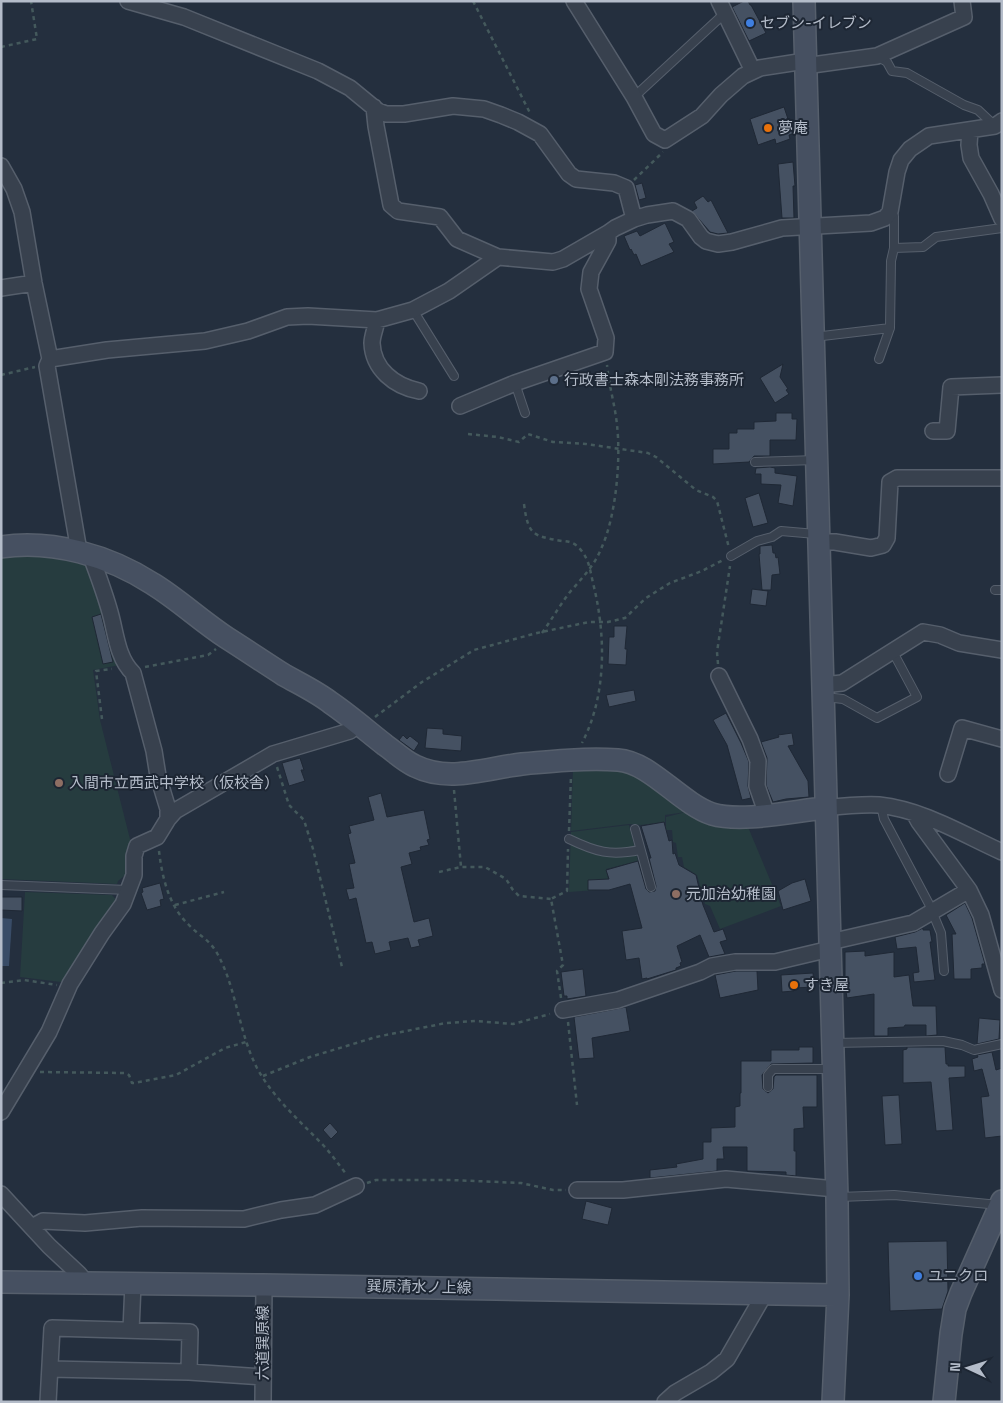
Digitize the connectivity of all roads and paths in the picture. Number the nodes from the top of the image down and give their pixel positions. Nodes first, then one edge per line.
1 (32, 1) edge
2 (128, 1) edge
3 (472, 1) edge
4 (574, 1) edge
5 (804, 1) edge
6 (962, 1) edge
7 (722, 7) edge
8 (1, 47) edge
9 (877, 56) junction
10 (805, 64) junction
11 (753, 70) junction
12 (634, 97) junction
13 (374, 107) junction
14 (998, 124) edge
15 (970, 130) junction
16 (540, 134) junction
17 (665, 140) junction
18 (1, 166) edge
19 (626, 188) junction
20 (890, 212) junction
21 (1000, 212) edge
22 (634, 219) junction
23 (809, 226) junction
24 (1002, 228) edge
25 (608, 233) junction
26 (894, 248) junction
27 (498, 257) junction
28 (34, 283) junction
29 (1, 288) edge
30 (413, 310) junction
31 (377, 320) junction
32 (890, 328) junction
33 (812, 337) junction
34 (606, 352) junction
35 (879, 360) dead end
36 (48, 362) junction
37 (1, 375) edge
38 (454, 376) dead end
39 (515, 382) junction
40 (1002, 385) edge
41 (419, 391) dead end
42 (460, 406) dead end
43 (526, 413) dead end
44 (933, 431) dead end
45 (468, 434) dead end
46 (618, 449) junction
47 (816, 460) junction
48 (755, 462) dead end
49 (1002, 478) edge
50 (524, 504) dead end
51 (818, 538) junction
52 (1, 547) edge
53 (85, 554) junction
54 (731, 556) junction
55 (591, 568) junction
56 (602, 622) junction
57 (542, 632) junction
58 (223, 636) junction
59 (1002, 650) edge
60 (893, 652) junction
61 (129, 669) junction
62 (719, 676) joint
63 (822, 691) junction
64 (102, 718) dead end
65 (361, 726) junction
66 (1002, 739) edge
67 (273, 754) junction
68 (574, 760) junction
69 (454, 774) junction
70 (948, 774) dead end
71 (881, 806) junction
72 (825, 808) junction
73 (914, 813) junction
74 (767, 814) junction
75 (168, 819) junction
76 (635, 829) dead end
77 (157, 837) junction
78 (569, 839) junction
79 (640, 850) junction
80 (1002, 852) edge
81 (461, 867) junction
82 (439, 872) dead end
83 (1, 885) edge
84 (650, 887) dead end
85 (128, 890) junction
86 (969, 890) junction
87 (224, 892) dead end
88 (551, 899) junction
89 (175, 905) junction
90 (933, 912) junction
91 (830, 946) junction
92 (342, 967) dead end
93 (944, 971) dead end
94 (1, 983) edge
95 (70, 984) junction
96 (1002, 990) edge
97 (565, 1010) junction
98 (246, 1042) junction
99 (832, 1043) junction
100 (1002, 1044) edge
101 (833, 1069) junction
102 (26, 1070) junction
103 (262, 1076) junction
104 (768, 1087) dead end
105 (577, 1104) dead end
106 (1, 1112) edge
107 (356, 1186) junction
108 (577, 1190) joint
109 (837, 1193) junction
110 (1, 1194) edge
111 (1001, 1203) edge
112 (32, 1227) junction
113 (1, 1282) edge
114 (86, 1284) junction
115 (133, 1284) junction
116 (264, 1285) junction
117 (765, 1293) junction
118 (838, 1295) junction
119 (131, 1330) junction
120 (50, 1369) junction
121 (189, 1372) junction
122 (263, 1378) junction
123 (48, 1402) edge
124 (263, 1402) edge
125 (665, 1402) edge
126 (833, 1402) edge
127 (944, 1402) edge

1 - 8 path
2 - 13 street
3 - 16 path
4 - 12 street
5 - 10 street
6 - 9 street
7 - 11 street
7 - 12 lane
9 - 10 street
9 - 14 lane
10 - 11 street
10 - 23 street
11 - 17 street
12 - 17 street
13 - 16 street
13 - 27 street
14 - 15 street
15 - 20 street
15 - 21 street
16 - 19 street
17 - 19 path
18 - 28 street
19 - 22 street
20 - 23 street
20 - 26 lane
22 - 23 street
22 - 25 street
23 - 33 street
24 - 26 lane
25 - 27 street
25 - 34 street
26 - 32 lane
27 - 30 street
28 - 29 street
28 - 36 street
30 - 31 street
30 - 38 lane
31 - 36 street
31 - 41 street
32 - 33 lane
32 - 35 lane
33 - 47 street
34 - 39 street
34 - 46 path
36 - 37 path
36 - 53 street
39 - 42 street
39 - 43 lane
40 - 44 street
45 - 46 path
46 - 54 path
46 - 55 path
47 - 48 lane
47 - 51 street
49 - 51 street
50 - 55 path
51 - 54 lane
51 - 63 street
52 - 53 street
53 - 58 street
53 - 61 street
54 - 56 path
54 - 62 path
55 - 56 path
55 - 57 path
56 - 57 path
56 - 68 path
57 - 65 path
58 - 61 path
58 - 65 street
59 - 60 street
60 - 63 street
60 - 63 lane
61 - 64 path
61 - 75 street
62 - 74 street
63 - 72 street
65 - 67 street
65 - 69 street
66 - 70 street
67 - 75 street
67 - 92 path
68 - 69 street
68 - 74 street
68 - 78 path
69 - 81 path
71 - 72 street
71 - 73 street
71 - 90 lane
72 - 74 street
72 - 91 street
73 - 80 street
73 - 86 street
75 - 77 street
76 - 79 lane
77 - 85 street
77 - 89 path
78 - 79 lane
78 - 88 path
79 - 84 lane
81 - 82 path
81 - 88 path
83 - 85 lane
85 - 95 street
86 - 90 street
86 - 96 street
87 - 89 path
88 - 97 path
89 - 98 path
90 - 91 street
90 - 93 lane
91 - 97 street
91 - 99 street
94 - 95 path
95 - 102 street
97 - 103 path
97 - 105 path
98 - 102 path
98 - 103 path
99 - 100 lane
99 - 101 street
101 - 104 lane
101 - 109 street
102 - 106 street
103 - 107 path
107 - 108 path
107 - 112 street
108 - 109 street
109 - 111 lane
109 - 118 street
110 - 112 street
111 - 127 street
112 - 114 street
113 - 114 street, 巽原清水ノ上線
114 - 115 street, 巽原清水ノ上線
115 - 116 street, 巽原清水ノ上線
115 - 119 street
116 - 117 street, 巽原清水ノ上線
116 - 122 street, 六道巽原線
117 - 118 street, 巽原清水ノ上線
117 - 125 street
118 - 126 street
119 - 120 street
119 - 121 street
120 - 121 street
120 - 123 street
121 - 122 street
122 - 124 street, 六道巽原線

